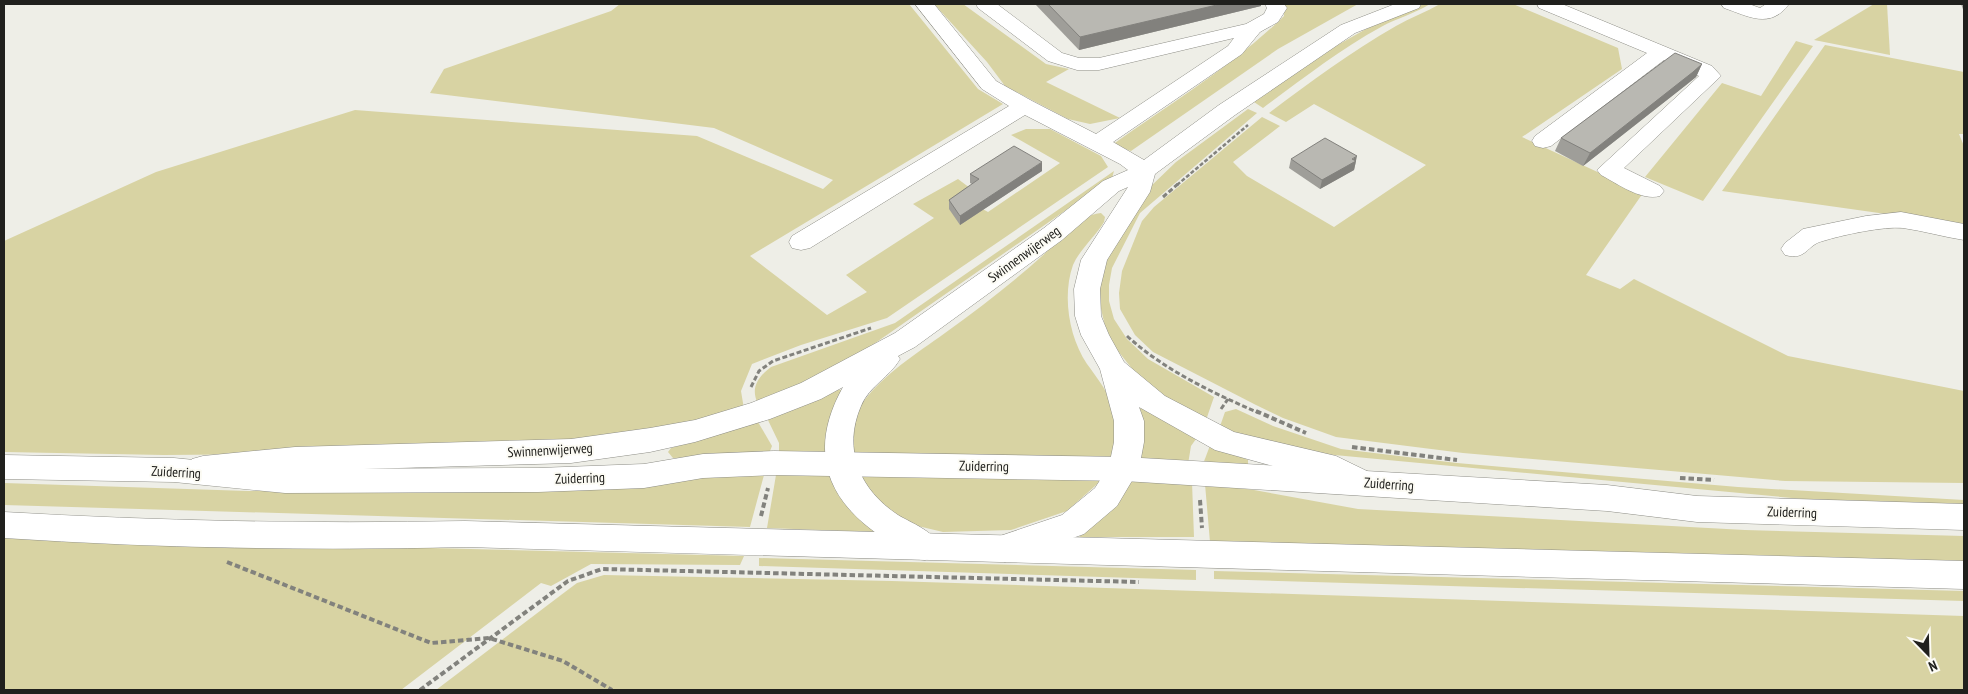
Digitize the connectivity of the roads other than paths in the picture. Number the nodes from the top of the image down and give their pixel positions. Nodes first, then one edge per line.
1 (924, 4) edge
2 (985, 4) edge
3 (1274, 4) edge
4 (1382, 4) edge
5 (1412, 4) edge
6 (1546, 4) edge
7 (1731, 4) edge
8 (1779, 4) edge
9 (1253, 28) junction
10 (1348, 29) junction
11 (1662, 52) junction
12 (1024, 106) junction
13 (1543, 141) dead end
14 (1097, 143) junction
15 (1144, 171) junction
16 (1652, 191) dead end
17 (1964, 232) edge
18 (801, 242) dead end
19 (1794, 249) dead end
20 (905, 340) junction
21 (1114, 369) junction
22 (840, 464) junction
23 (4, 467) edge
24 (1124, 469) junction
25 (174, 470) junction
26 (1360, 482) junction
27 (1964, 517) edge
28 (4, 525) edge
29 (924, 546) junction
30 (1005, 548) junction
31 (1964, 575) edge

1 - 12 main road
2 - 9 main road
3 - 9 main road
4 - 10 main road, Swinnenwijerweg
5 - 10 main road, Swinnenwijerweg
6 - 11 main road
7 - 8 main road
9 - 14 main road
10 - 15 main road, Swinnenwijerweg
11 - 13 main road
11 - 16 main road
12 - 14 main road
12 - 18 main road
14 - 15 main road
15 - 20 main road, Swinnenwijerweg
15 - 21 main road
17 - 19 main road
20 - 22 main road, Swinnenwijerweg
20 - 25 main road, Swinnenwijerweg
21 - 24 main road
21 - 26 main road
22 - 24 main road, Zuiderring
22 - 25 main road, Zuiderring
22 - 29 main road, Swinnenwijerweg
23 - 25 main road, Zuiderring
24 - 26 main road, Zuiderring
24 - 30 main road
26 - 27 main road, Zuiderring
28 - 29 main road
29 - 30 main road
30 - 31 main road

